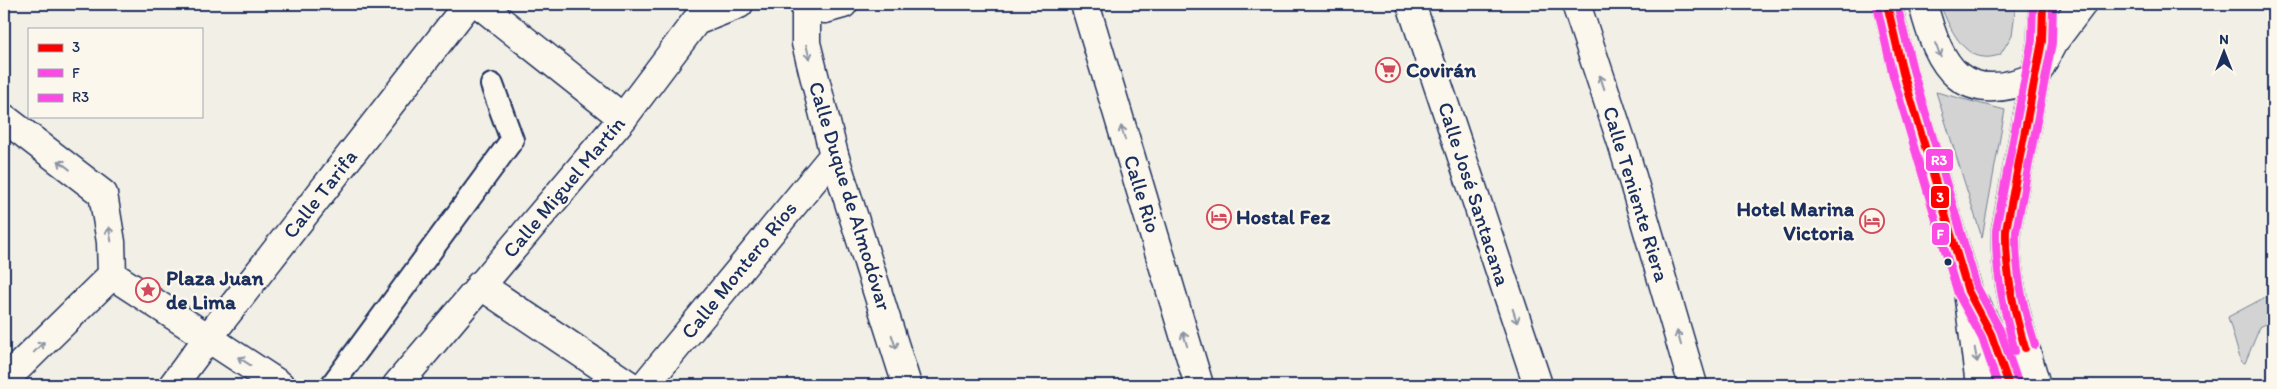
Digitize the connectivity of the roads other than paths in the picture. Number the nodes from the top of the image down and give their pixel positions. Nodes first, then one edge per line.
1 (468, 4) edge
2 (479, 4) edge
3 (739, 4) edge
4 (806, 4) edge
5 (843, 4) edge
6 (1084, 4) edge
7 (1411, 4) edge
8 (1576, 4) edge
9 (1887, 4) edge
10 (1923, 4) edge
11 (2043, 4) edge
12 (2082, 6) edge
13 (2035, 77) junction
14 (492, 84) dead end
15 (4, 118) edge
16 (623, 118) junction
17 (834, 155) junction
18 (112, 275) junction
19 (480, 285) junction
20 (1968, 291) junction
21 (208, 338) junction
22 (4, 381) edge
23 (174, 385) edge
24 (280, 385) edge
25 (332, 385) edge
26 (397, 385) edge
27 (628, 385) edge
28 (645, 385) edge
29 (907, 385) edge
30 (1200, 385) edge
31 (1538, 385) edge
32 (1693, 385) edge
33 (1980, 385) edge
34 (2009, 385) edge
35 (2036, 385) edge

1 - 21 main road, Calle Tarifa
2 - 16 main road
3 - 16 main road, Calle Miguel Martín
4 - 5 main road
4 -> 17 main road, Calle Duque de Almodóvar
30 -> 6 main road, Calle Rio
7 -> 31 main road, Calle José Santacana
32 -> 8 main road, Calle Teniente Riera
9 - 20 main road
10 -> 13 main road
11 - 13 main road
12 - 13 main road
13 - 35 main road
14 - 25 lane
18 -> 15 main road
16 - 19 main road, Calle Miguel Martín
17 - 28 main road, Calle Montero Ríos
17 -> 29 main road, Calle Duque de Almodóvar
18 - 21 main road
22 -> 18 main road
19 - 26 main road, Calle Miguel Martín
19 - 27 main road
20 -> 33 main road
20 - 34 main road
21 - 23 main road, Calle Tarifa
24 -> 21 main road

